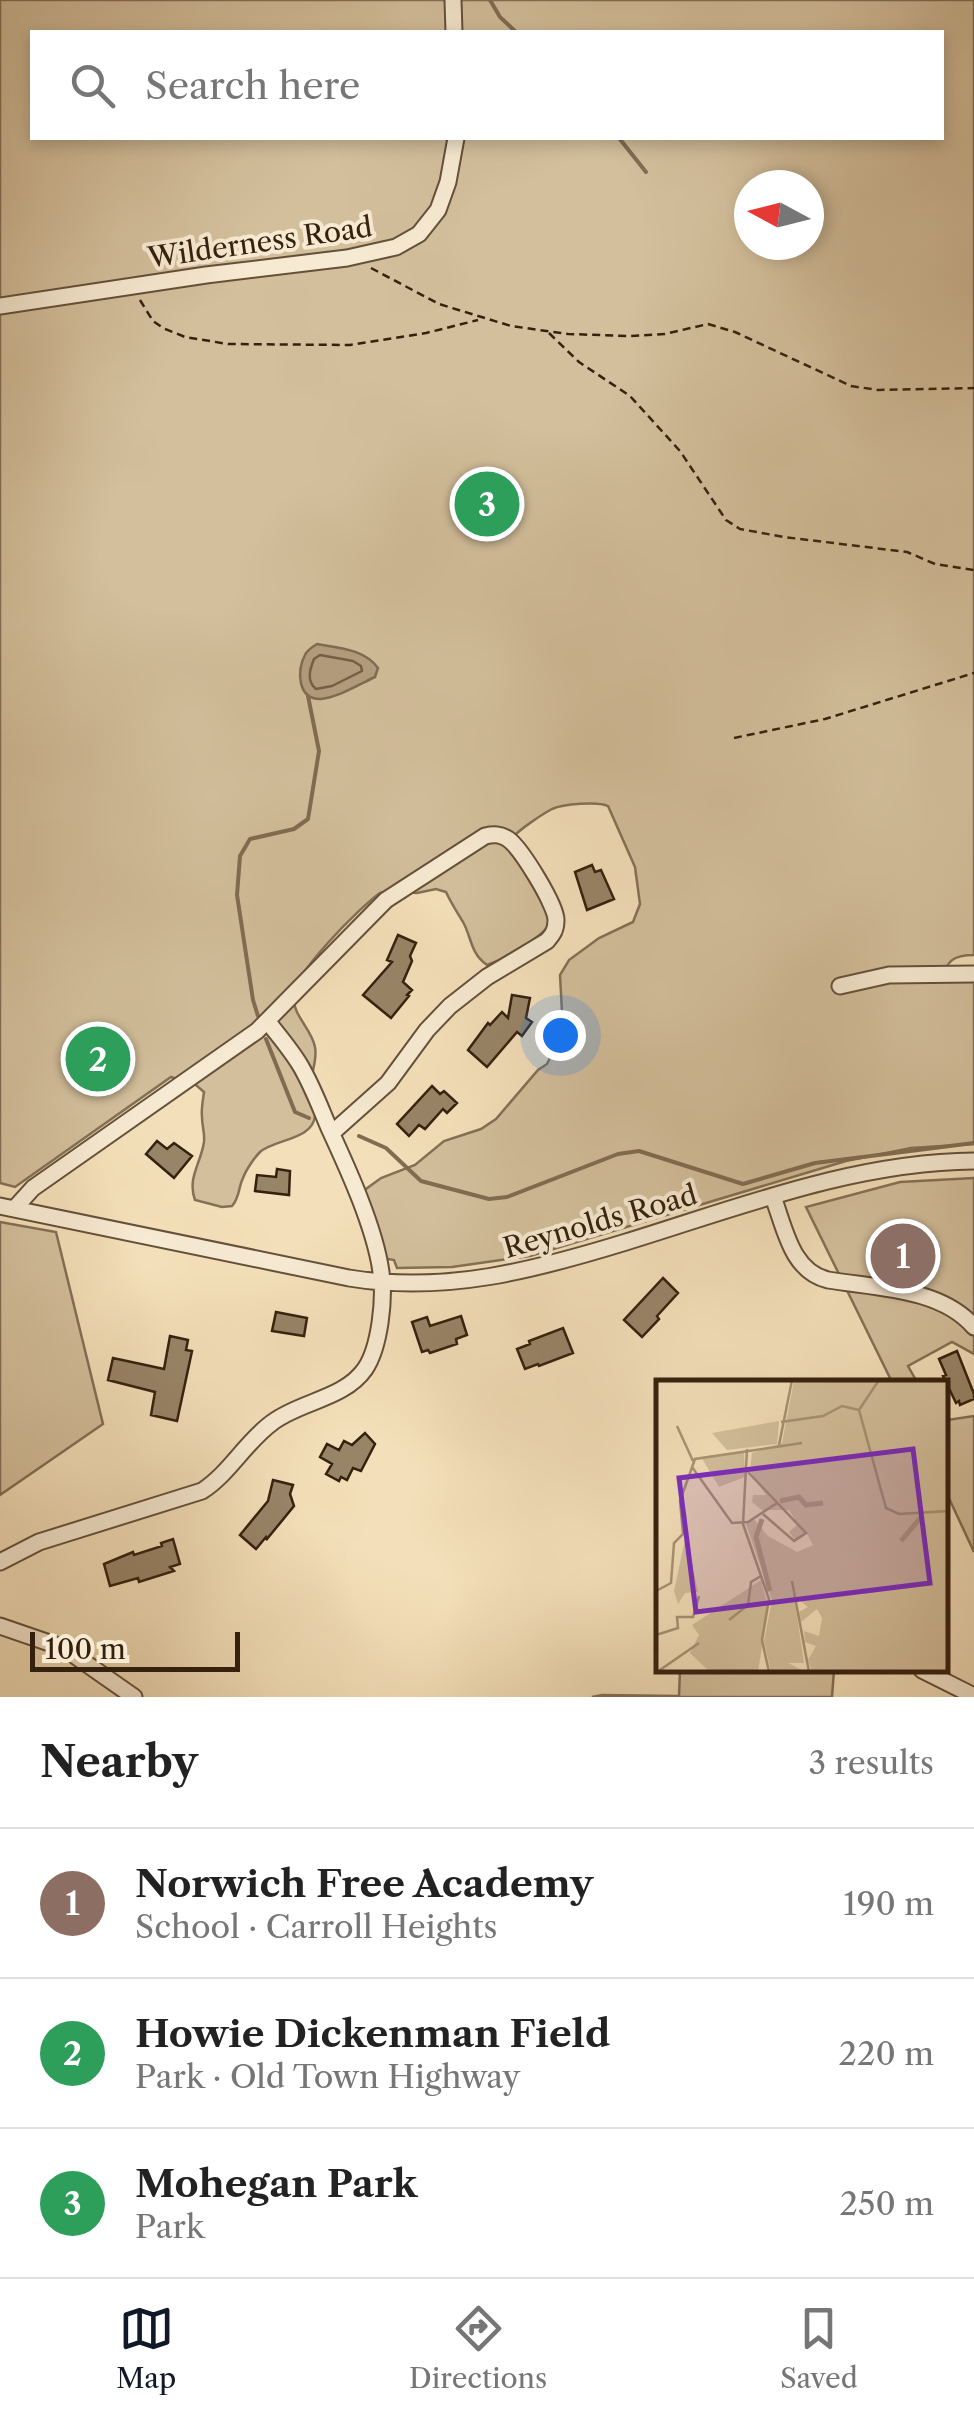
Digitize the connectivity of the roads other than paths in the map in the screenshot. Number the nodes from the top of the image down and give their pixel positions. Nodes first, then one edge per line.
1 (453, 0) edge
2 (454, 30) edge
3 (456, 140) edge
4 (0, 306) edge
5 (974, 974) edge
6 (840, 986) dead end
7 (268, 1022) junction
8 (332, 1133) junction
9 (974, 1162) edge
10 (773, 1197) junction
11 (7, 1208) edge
12 (382, 1282) junction
13 (974, 1327) edge
14 (0, 1562) edge
15 (0, 1626) edge
16 (926, 1672) edge
17 (974, 1696) edge
18 (134, 1697) edge

1 - 2 street
3 - 4 street, Wilderness Road
5 - 6 street
7 - 8 street
7 - 8 street
7 - 11 street
8 - 12 street
9 - 10 street, Reynolds Road
10 - 12 street, Reynolds Road
10 - 13 street
11 - 12 street, Reynolds Road
12 - 14 street
15 - 18 street
16 - 17 street

